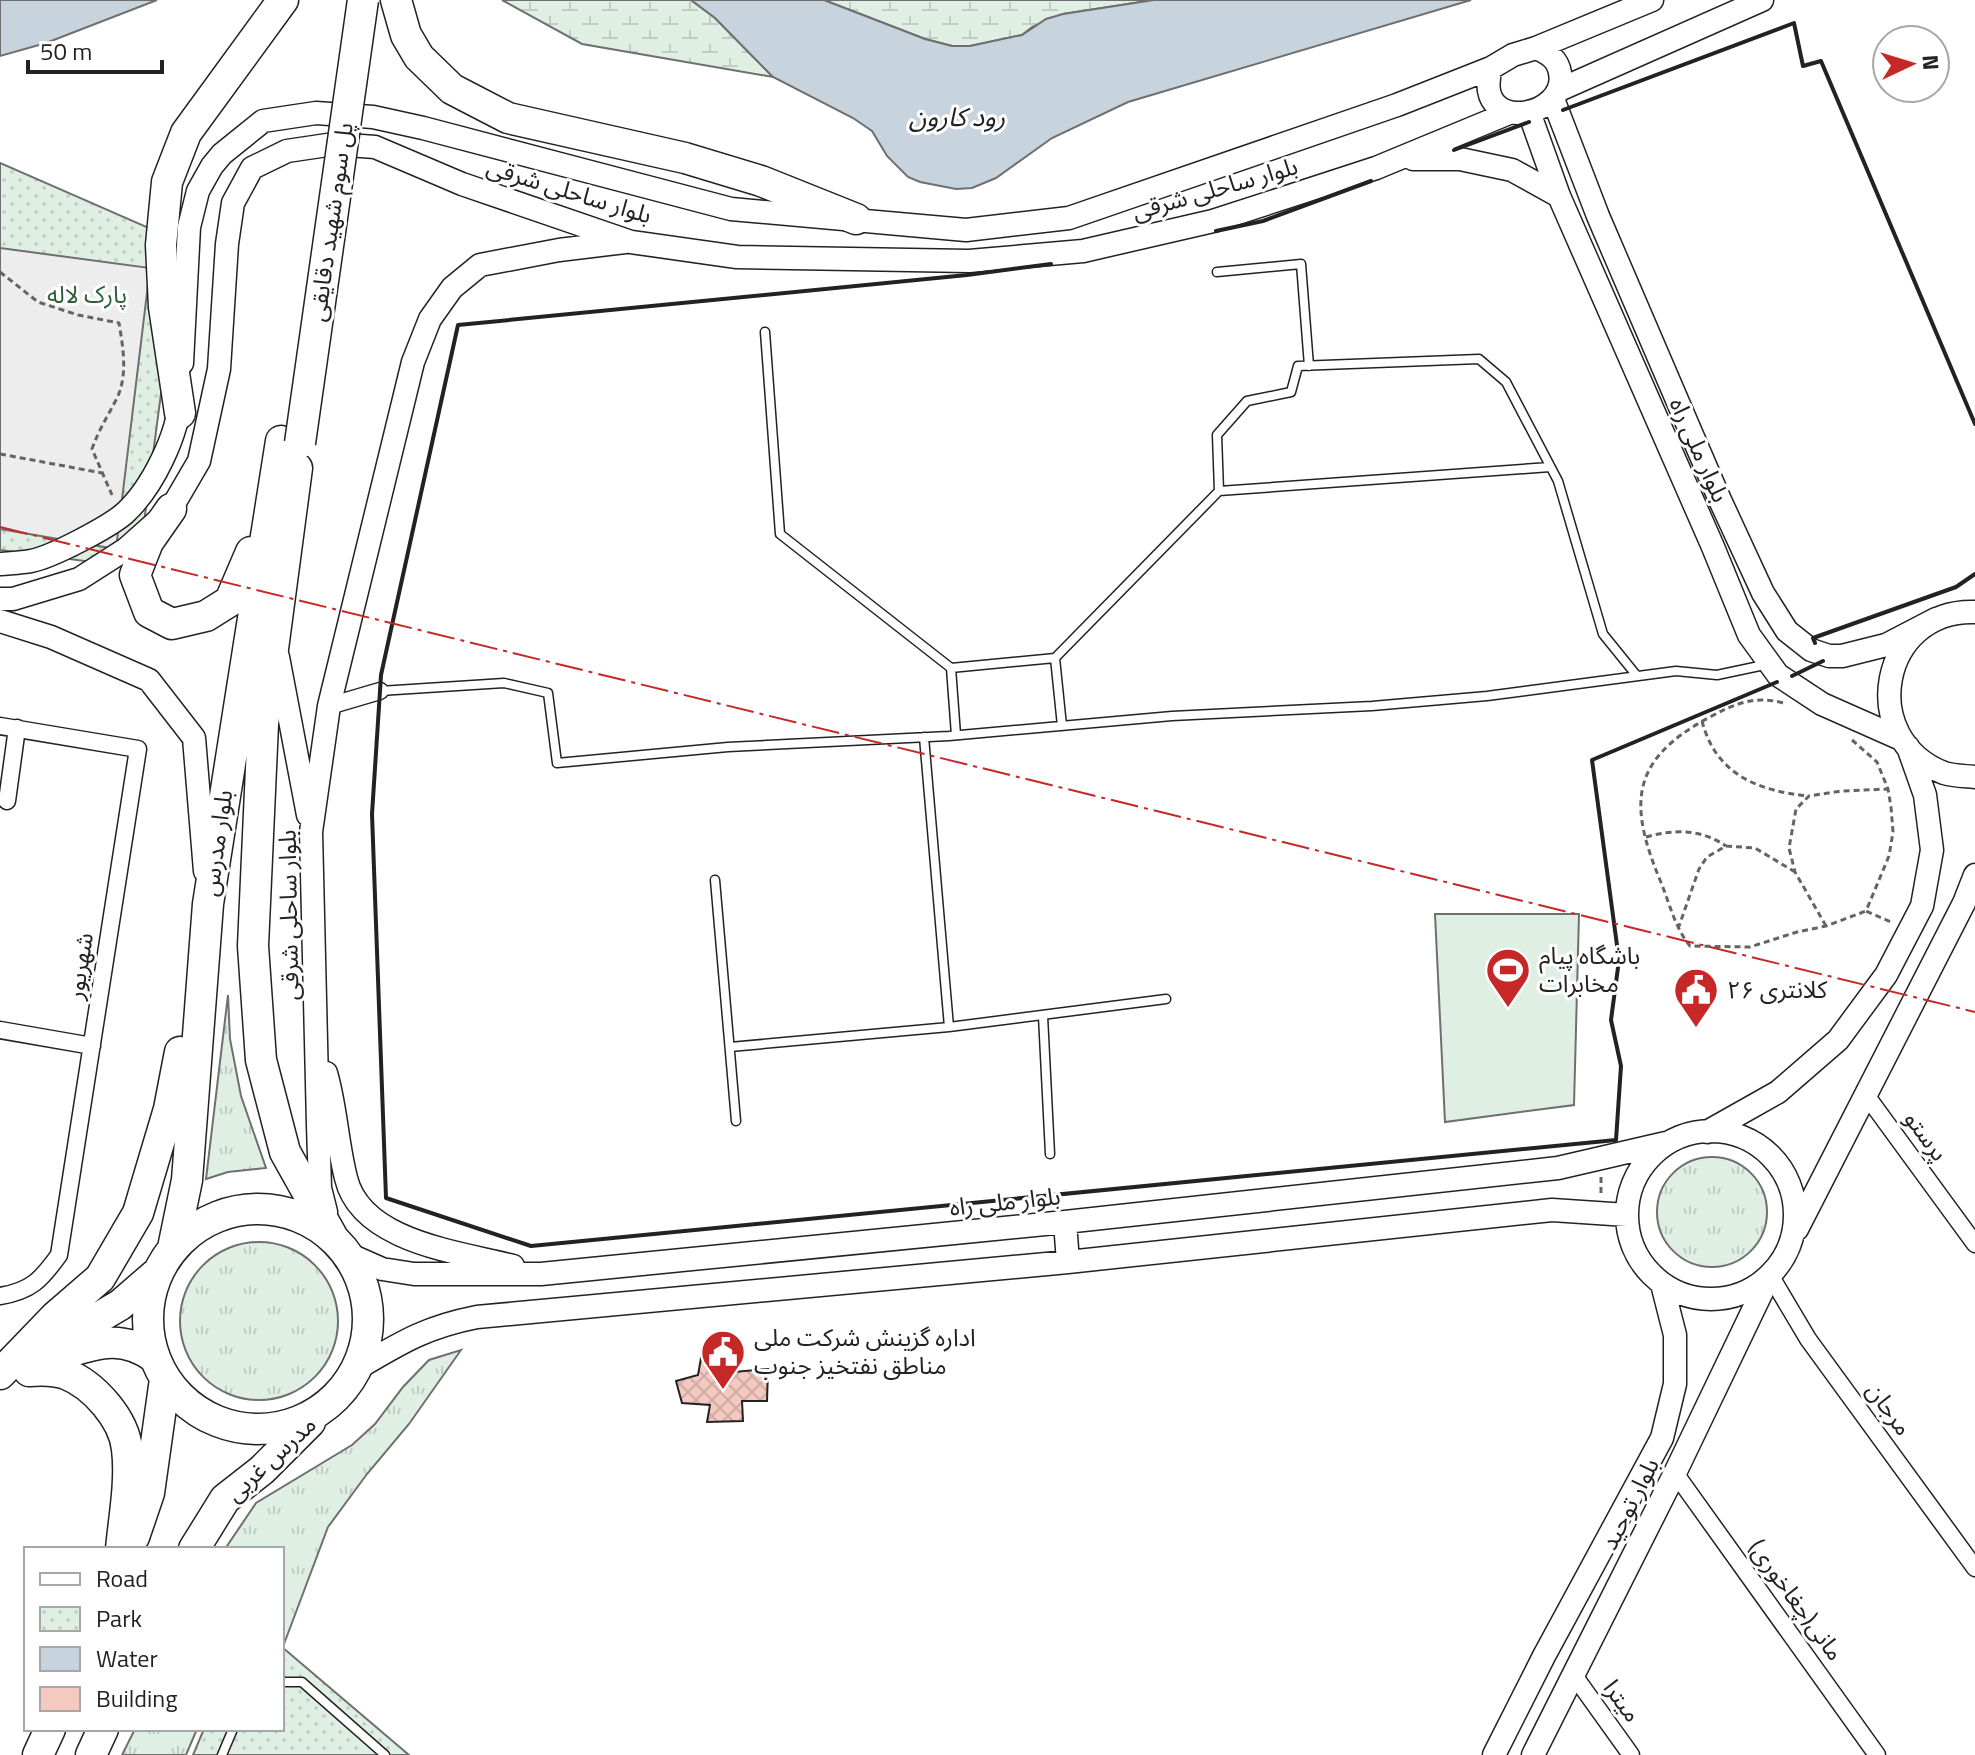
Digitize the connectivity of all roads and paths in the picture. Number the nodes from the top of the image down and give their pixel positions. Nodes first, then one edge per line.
1 (283, 0) edge
2 (344, 0) edge
3 (363, 0) edge
4 (396, 0) edge
5 (1652, 0) edge
6 (1762, 0) edge
7 (1536, 48) junction
8 (1491, 68) junction
9 (1556, 95) junction
10 (1519, 113) junction
11 (1566, 134) junction
12 (1540, 143) junction
13 (1400, 159) junction
14 (1559, 196) junction
15 (856, 219) junction
16 (631, 242) junction
17 (0, 272) edge
18 (1217, 272) dead end
19 (765, 332) dead end
20 (1309, 366) junction
21 (180, 413) junction
22 (290, 442) junction
23 (0, 454) edge
24 (1550, 467) junction
25 (102, 473) junction
26 (1219, 491) junction
27 (171, 509) junction
28 (270, 510) junction
29 (122, 516) junction
30 (0, 564) edge
31 (0, 599) edge
32 (1975, 612) edge
33 (1936, 619) junction
34 (0, 621) edge
35 (274, 640) junction
36 (1055, 658) junction
37 (1769, 663) junction
38 (951, 668) junction
39 (1637, 676) junction
40 (380, 691) joint
41 (1788, 704) dead end
42 (329, 706) junction
43 (1702, 721) junction
44 (1062, 726) junction
45 (8, 727) edge
46 (1843, 732) dead end
47 (956, 735) junction
48 (924, 737) junction
49 (1905, 743) junction
50 (1975, 777) edge
51 (1888, 789) junction
52 (1809, 796) junction
53 (7, 801) dead end
54 (311, 832) junction
55 (1646, 837) junction
56 (1726, 846) junction
57 (1795, 872) junction
58 (1975, 875) edge
59 (715, 880) dead end
60 (208, 904) junction
61 (1969, 910) edge
62 (1866, 911) junction
63 (1826, 926) junction
64 (1677, 930) junction
65 (1910, 930) junction
66 (1166, 999) dead end
67 (1043, 1016) junction
68 (949, 1027) junction
69 (0, 1030) edge
70 (317, 1041) junction
71 (92, 1046) junction
72 (730, 1047) junction
73 (1866, 1095) junction
74 (736, 1121) dead end
75 (1706, 1132) junction
76 (1666, 1143) junction
77 (1050, 1154) dead end
78 (1601, 1159) junction
79 (1601, 1213) junction
80 (1627, 1215) junction
81 (1065, 1222) junction
82 (1791, 1241) junction
83 (1975, 1244) edge
84 (340, 1245) junction
85 (165, 1260) junction
86 (1068, 1262) junction
87 (541, 1274) junction
88 (1770, 1275) junction
89 (1662, 1284) junction
90 (0, 1296) edge
91 (358, 1368) junction
92 (160, 1369) junction
93 (10, 1373) edge
94 (0, 1387) edge
95 (323, 1409) junction
96 (1675, 1473) junction
97 (121, 1547) edge
98 (131, 1547) edge
99 (195, 1547) edge
100 (1975, 1568) edge
101 (1573, 1674) junction
102 (284, 1682) edge
103 (49, 1731) edge
104 (102, 1731) edge
105 (232, 1731) edge
106 (38, 1755) edge
107 (91, 1755) edge
108 (222, 1755) edge
109 (385, 1755) edge
110 (1494, 1755) edge
111 (1533, 1755) edge
112 (1631, 1755) edge
113 (1877, 1755) edge

1 - 21 highway
2 - 22 highway
3 - 22 highway, پل سوم شهید دقایقی, bridge
4 - 15 highway
5 - 7 main road
6 - 9 main road
7 - 8 main road
7 - 9 main road
8 - 10 main road
8 - 15 main road, بلوار ساحلی شرقی
9 - 10 main road
9 - 11 main road, بلوار ملی راه
10 - 12 main road, بلوار ملی راه
10 - 13 main road, بلوار ساحلی شرقی
11 - 12 main road
11 - 33 main road, بلوار ملی راه
12 - 14 main road, بلوار ملی راه
13 - 14 main road
13 - 16 main road, بلوار ساحلی شرقی
14 - 37 main road, بلوار ملی راه
15 - 21 main road, بلوار ساحلی شرقی
16 - 27 main road, بلوار ساحلی شرقی
16 - 42 main road, بلوار ساحلی شرقی
17 - 25 path
18 - 20 lane
19 - 38 lane
20 - 24 lane
20 - 26 lane
21 - 29 main road, بلوار ساحلی شرقی
22 - 28 highway, بلوار مدرس
22 - 35 highway, بلوار مدرس
23 - 25 path
24 - 26 lane
24 - 39 lane
25 - 29 path
26 - 36 lane
27 - 28 highway
27 - 31 main road, بلوار ساحلی شرقی
28 - 60 highway, بلوار مدرس
29 - 30 main road, بلوار ساحلی شرقی
32 - 33 main road
33 - 49 main road
34 - 60 main road
35 - 54 main road
35 - 84 highway, بلوار مدرس
36 - 38 lane
36 - 44 lane
37 - 39 lane
37 - 49 main road, بلوار ملی راه
38 - 47 lane
39 - 44 lane
40 - 42 street
40 - 48 lane
41 - 43 path
42 - 54 main road, بلوار ساحلی شرقی
43 - 52 path
43 - 55 path
44 - 47 lane
45 - 53 street
45 - 71 street, شهریور
46 - 51 path
47 - 48 lane
48 - 68 lane
49 - 50 main road, بلوار ملی راه
49 - 65 main road
51 - 52 path
51 - 62 path
52 - 57 path
54 - 70 main road, بلوار ساحلی شرقی
55 - 56 path
55 - 64 path
56 - 57 path
56 - 64 path
57 - 63 path
58 - 61 main road
59 - 72 lane
60 - 85 highway, بلوار مدرس
60 - 93 highway
61 - 73 main road
62 - 63 path
62 - 65 path
63 - 64 path
65 - 75 main road
66 - 67 lane
67 - 68 lane
67 - 77 lane
68 - 72 lane
69 - 71 street
70 - 84 main road, بلوار ساحلی شرقی
70 - 87 main road
71 - 90 street, شهریور
72 - 74 lane
73 - 82 main road
73 - 83 street, پرستو
75 - 76 main road
75 - 82 main road
76 - 78 main road, بلوار ملی راه
76 - 80 main road
78 - 79 path
78 - 81 main road, بلوار ملی راه
79 - 80 main road
79 - 86 main road
80 - 89 main road
81 - 86 main road
81 - 87 main road, بلوار ملی راه
82 - 88 main road
84 - 85 highway
84 - 87 main road, بلوار ملی راه
84 - 91 highway
85 - 92 highway
85 - 93 highway
86 - 91 main road
88 - 89 main road
88 - 96 main road, بلوار توحید
88 - 100 street, مرجان
89 - 110 main road, بلوار توحید
91 - 95 highway
92 - 93 highway
92 - 95 highway
92 - 98 highway
93 - 94 street
93 - 97 highway
95 - 99 highway, مدرس غربی
96 - 101 main road, بلوار توحید
96 - 113 street, مانی(چغاخوری)
101 - 111 main road, بلوار توحید
101 - 112 street, میترا
102 - 109 lane
103 - 106 highway
104 - 107 highway
105 - 108 lane

